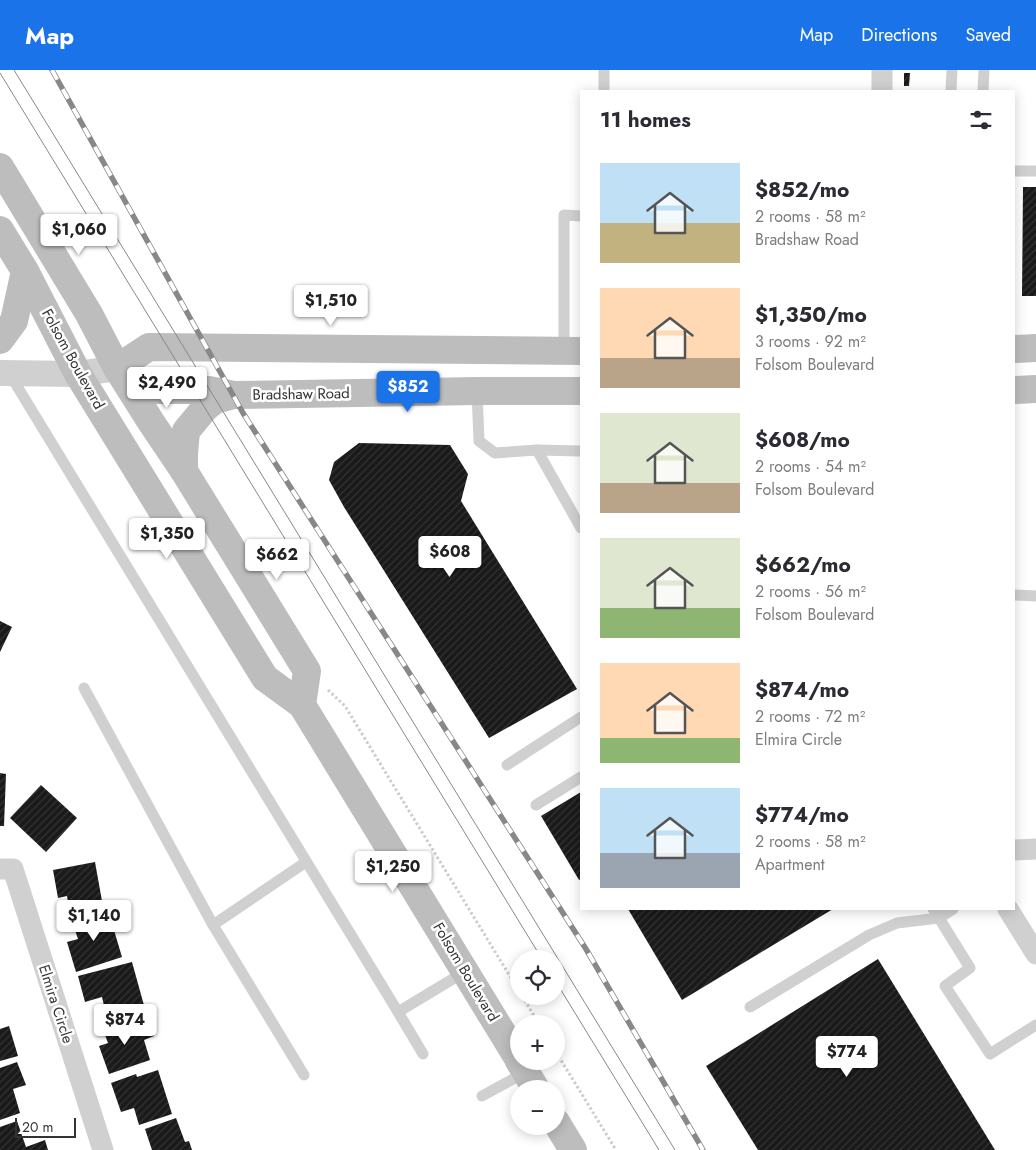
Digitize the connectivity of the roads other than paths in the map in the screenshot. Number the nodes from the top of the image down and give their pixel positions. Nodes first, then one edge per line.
1 (604, 70) edge
2 (882, 70) edge
3 (952, 70) edge
4 (984, 70) edge
5 (604, 90) edge
6 (882, 90) edge
7 (951, 90) edge
8 (983, 90) edge
9 (0, 167) edge
10 (1015, 171) edge
11 (1036, 172) edge
12 (580, 216) edge
13 (0, 230) edge
14 (26, 271) junction
15 (0, 340) edge
16 (1036, 348) edge
17 (1015, 349) edge
18 (573, 351) edge
19 (117, 368) junction
20 (4, 373) edge
21 (78, 374) junction
22 (1036, 389) edge
23 (477, 390) junction
24 (1015, 390) edge
25 (580, 391) edge
26 (234, 395) junction
27 (537, 450) junction
28 (580, 451) edge
29 (184, 471) junction
30 (580, 526) edge
31 (1015, 595) edge
32 (1036, 596) edge
33 (84, 688) dead end
34 (302, 705) junction
35 (580, 718) edge
36 (507, 765) dead end
37 (580, 778) edge
38 (536, 805) dead end
39 (1036, 849) edge
40 (1015, 850) edge
41 (306, 862) junction
42 (0, 869) edge
43 (949, 910) edge
44 (1009, 910) edge
45 (936, 913) edge
46 (214, 925) junction
47 (1036, 954) edge
48 (466, 971) junction
49 (750, 1007) dead end
50 (398, 1012) junction
51 (1036, 1025) edge
52 (424, 1054) dead end
53 (525, 1071) edge
54 (304, 1075) dead end
55 (482, 1096) dead end
56 (564, 1135) edge
57 (104, 1150) edge
58 (574, 1150) edge

1 - 5 lane
2 - 6 street
3 - 7 lane
4 - 8 lane
9 - 19 main road
10 - 11 lane
12 - 18 lane
13 - 14 main road, Folsom Boulevard
14 - 15 main road
14 - 21 main road, Folsom Boulevard
16 - 17 main road
18 - 19 main road
19 - 21 street
19 - 26 main road, Bradshaw Road
19 - 29 main road
20 - 21 street
20 - 41 lane
21 - 34 main road, Folsom Boulevard
22 - 24 main road
23 - 25 main road, Bradshaw Road
23 - 26 main road, Bradshaw Road
23 - 27 lane
26 - 29 main road
27 - 28 lane
27 - 30 lane
29 - 34 main road
31 - 32 lane
33 - 46 lane
34 - 48 main road, Folsom Boulevard
35 - 36 lane
37 - 38 lane
39 - 40 street
41 - 46 lane
41 - 50 lane
42 - 57 street, Elmira Circle
43 - 45 lane
44 - 47 street
45 - 49 lane
45 - 51 lane
46 - 54 lane
48 - 50 lane
48 - 53 main road, Folsom Boulevard
50 - 52 lane
53 - 55 lane
56 - 58 main road

